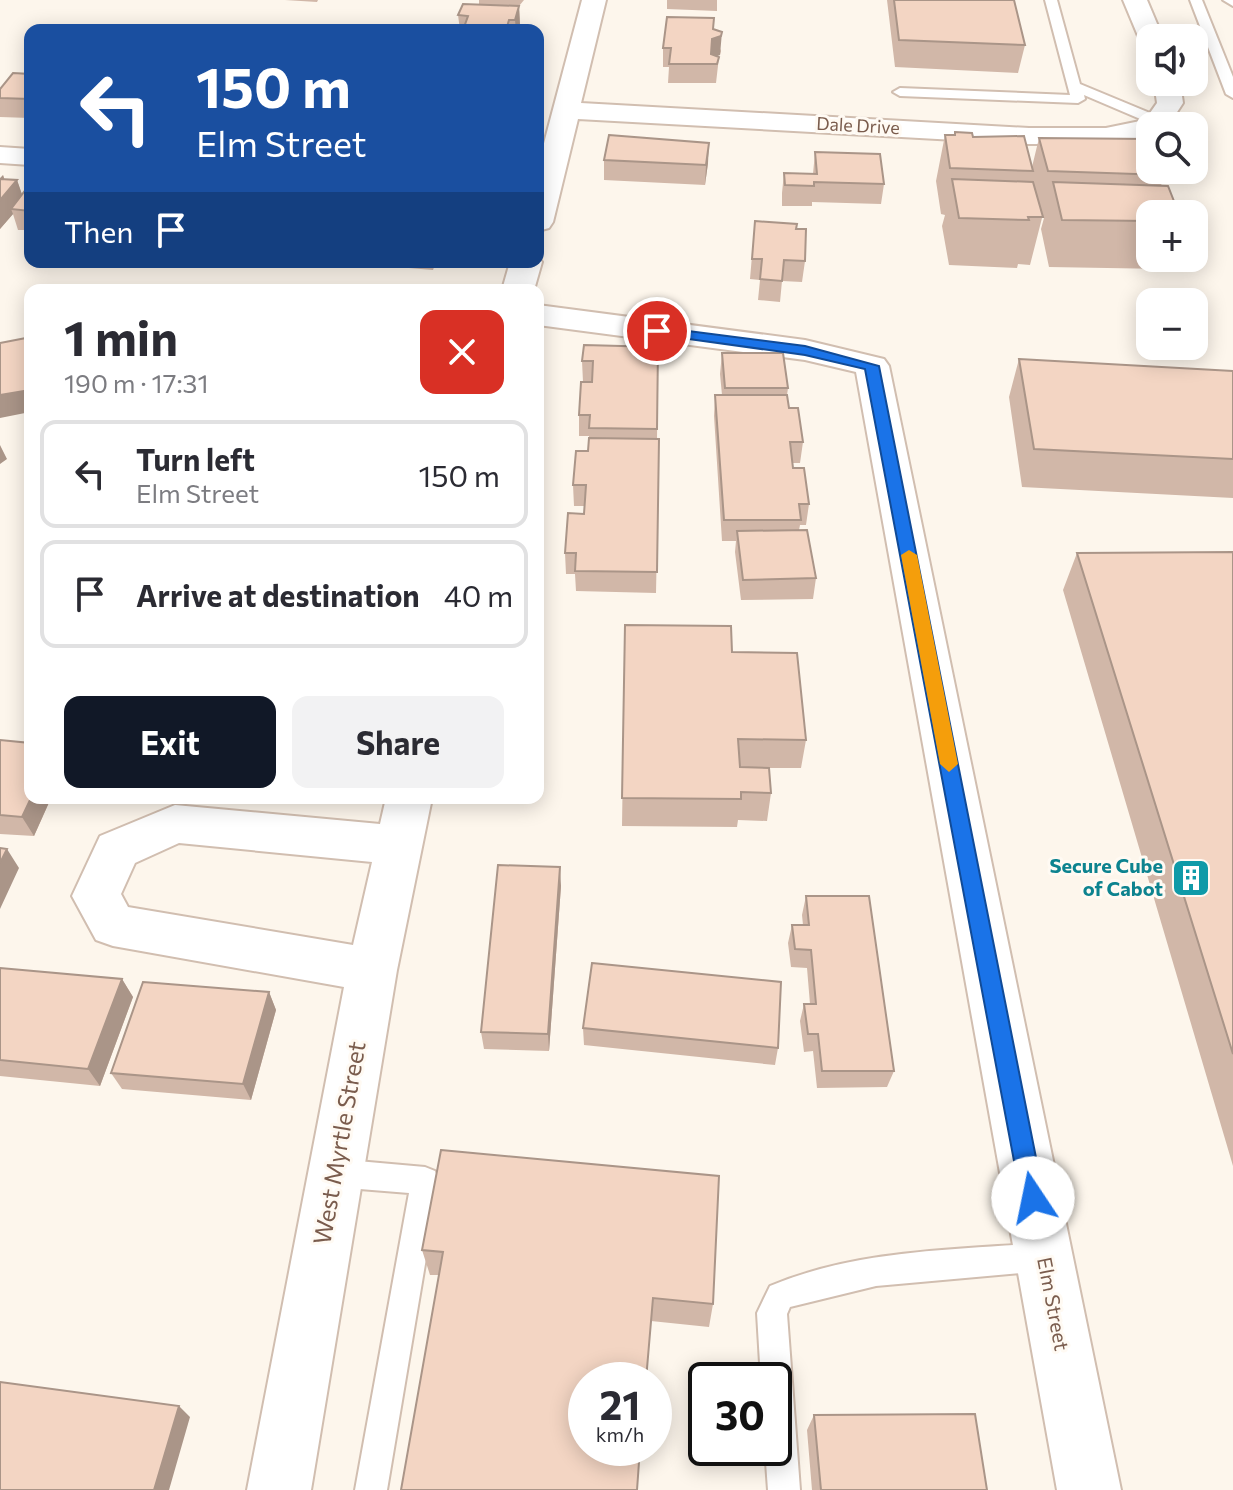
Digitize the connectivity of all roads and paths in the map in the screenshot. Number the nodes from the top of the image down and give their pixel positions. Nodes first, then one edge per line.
1 (594, 0) edge
2 (1051, 0) edge
3 (1135, 0) edge
4 (1196, 0) edge
5 (1144, 24) edge
6 (1074, 86) junction
7 (900, 92) dead end
8 (1233, 94) edge
9 (565, 110) junction
10 (1136, 117) edge
11 (1136, 129) edge
12 (0, 155) edge
13 (24, 157) edge
14 (544, 186) edge
15 (544, 316) edge
16 (404, 822) edge
17 (372, 970) junction
18 (335, 1173) junction
19 (1044, 1257) junction
20 (279, 1490) edge
21 (371, 1490) edge
22 (784, 1490) edge
23 (1089, 1490) edge

1 - 9 street
2 - 6 lane
3 - 5 street
4 - 8 lane
6 - 7 lane
6 - 10 lane
9 - 11 street, Dale Drive
9 - 14 street
12 - 13 street
15 - 19 street, Elm Street
16 - 17 street, West Myrtle Street
16 - 17 street
17 - 18 street, West Myrtle Street
18 - 20 street, West Myrtle Street
18 - 21 lane
19 - 22 lane
19 - 23 street, Elm Street

